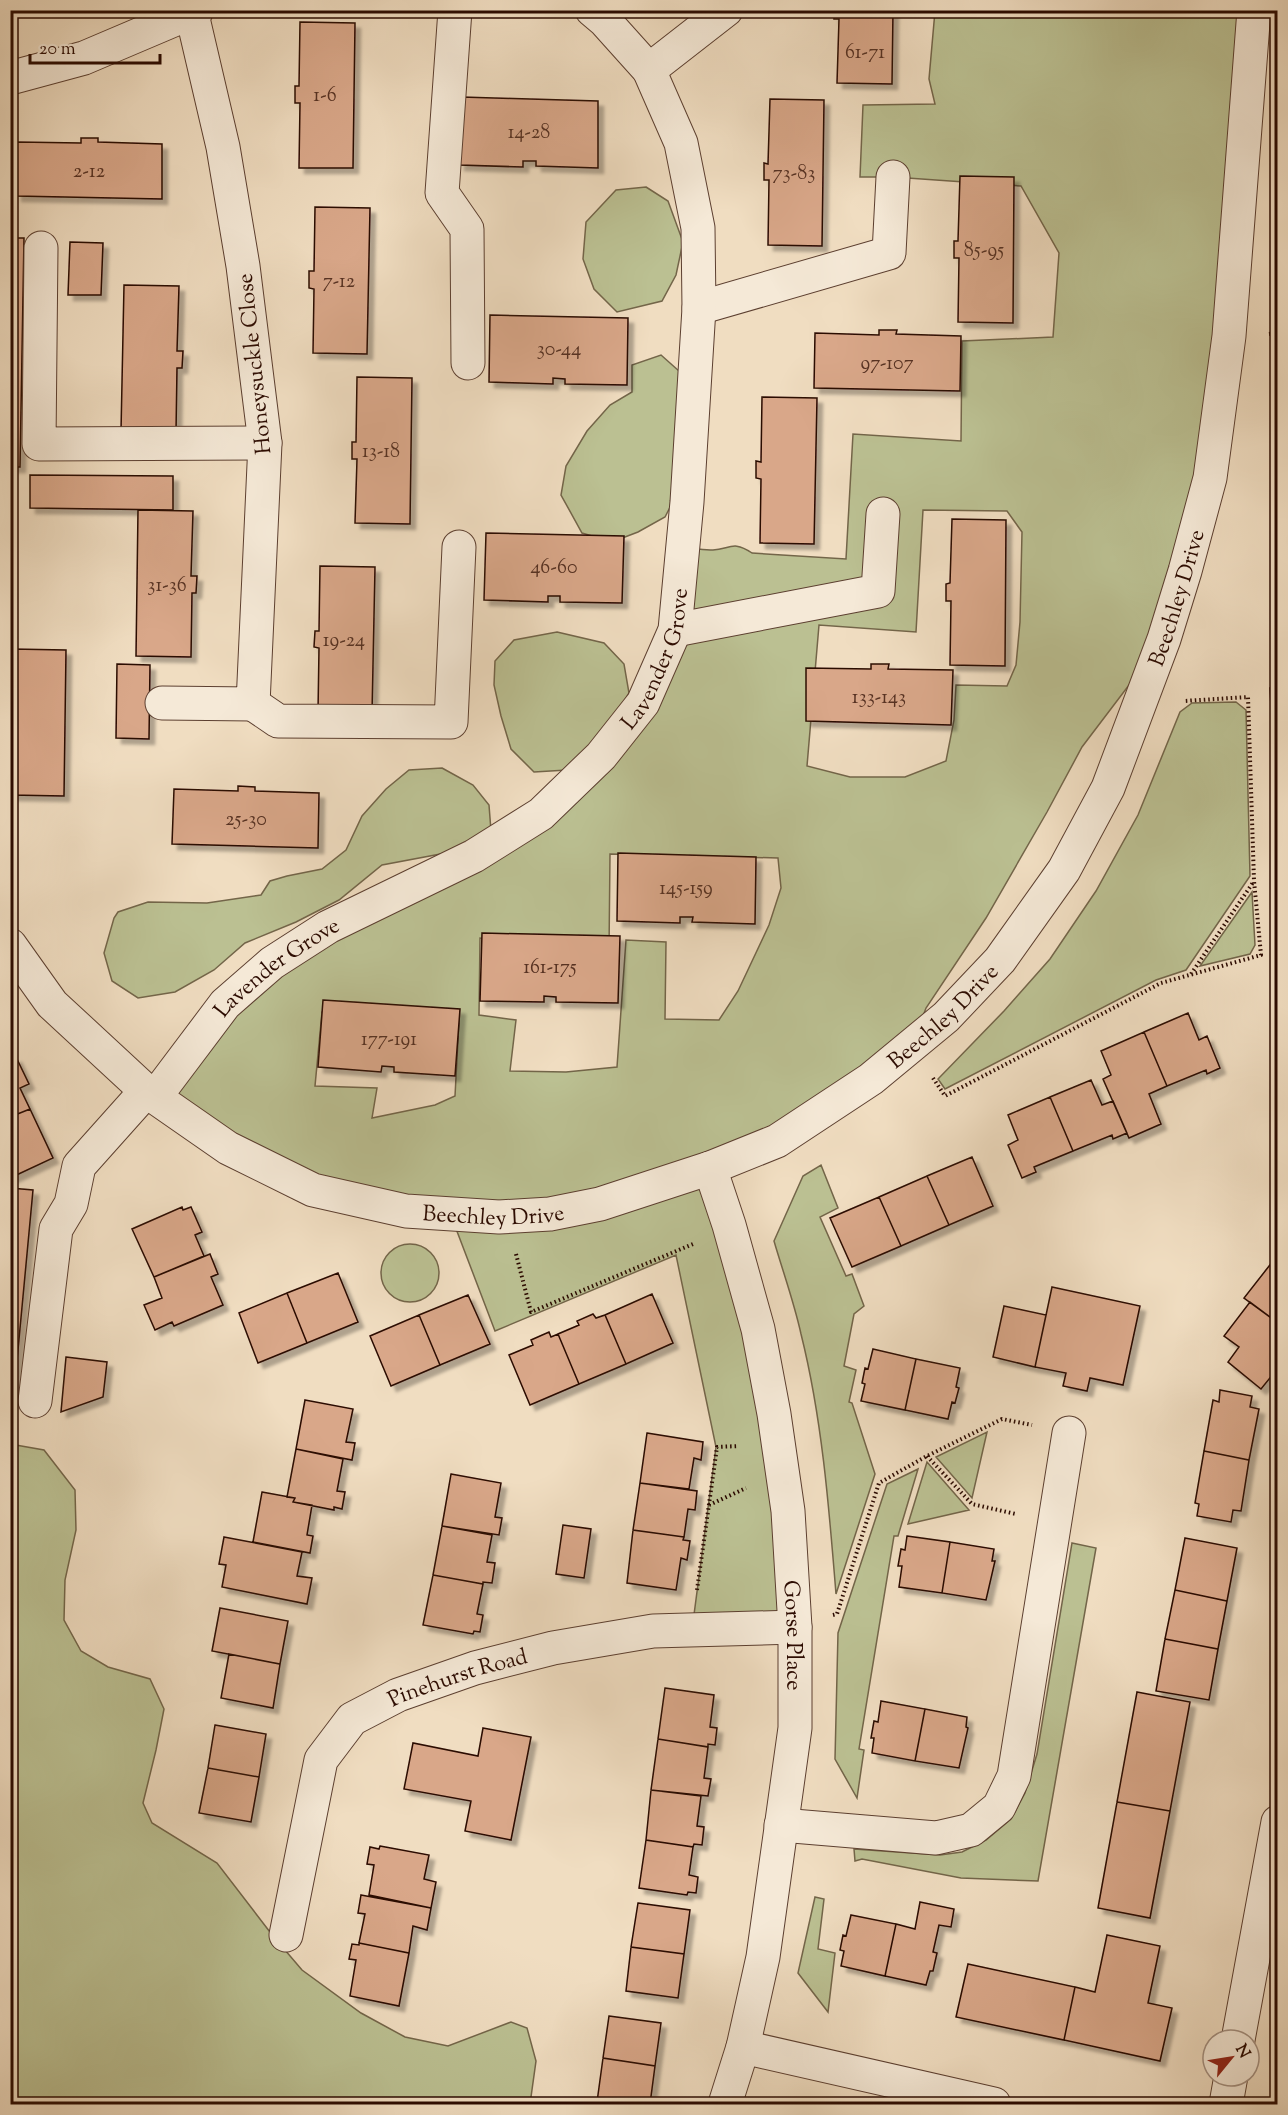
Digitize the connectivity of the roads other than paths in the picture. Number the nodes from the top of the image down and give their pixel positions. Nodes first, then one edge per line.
1 (455, 10) edge
2 (592, 10) edge
3 (726, 10) edge
4 (1254, 10) edge
5 (193, 11) edge
6 (650, 70) junction
7 (10, 78) edge
8 (893, 177) dead end
9 (41, 248) dead end
10 (699, 308) junction
11 (468, 363) dead end
12 (265, 443) junction
13 (883, 514) dead end
14 (459, 547) dead end
15 (675, 630) junction
16 (162, 703) dead end
17 (254, 704) junction
18 (10, 945) edge
19 (150, 1094) junction
20 (710, 1168) junction
21 (35, 1401) dead end
22 (1069, 1433) road end
23 (795, 1627) junction
24 (1278, 1822) edge
25 (782, 1825) junction
26 (286, 1935) dead end
27 (1240, 2028) edge
28 (743, 2047) junction
29 (1229, 2088) edge
30 (725, 2104) edge
31 (994, 2104) edge
32 (1226, 2104) edge

1 - 11 street
2 - 6 street, Lavender Grove
3 - 6 street
4 - 20 street, Beechley Drive
5 - 7 street
5 - 12 street, Honeysuckle Close
6 - 10 street, Lavender Grove
8 - 10 street
9 - 12 street
10 - 15 street, Lavender Grove
12 - 17 street, Honeysuckle Close
13 - 15 street
14 - 17 street
15 - 19 street, Lavender Grove
16 - 17 street
18 - 19 street, Beechley Drive
19 - 20 street, Beechley Drive
19 - 21 street, Lavender Grove
20 - 23 street, Gorse Place
22 - 25 street
23 - 25 street, Gorse Place
23 - 26 street, Pinehurst Road
24 - 27 street
25 - 28 street, Gorse Place
28 - 30 street, Gorse Place
28 - 31 street
29 - 32 street

